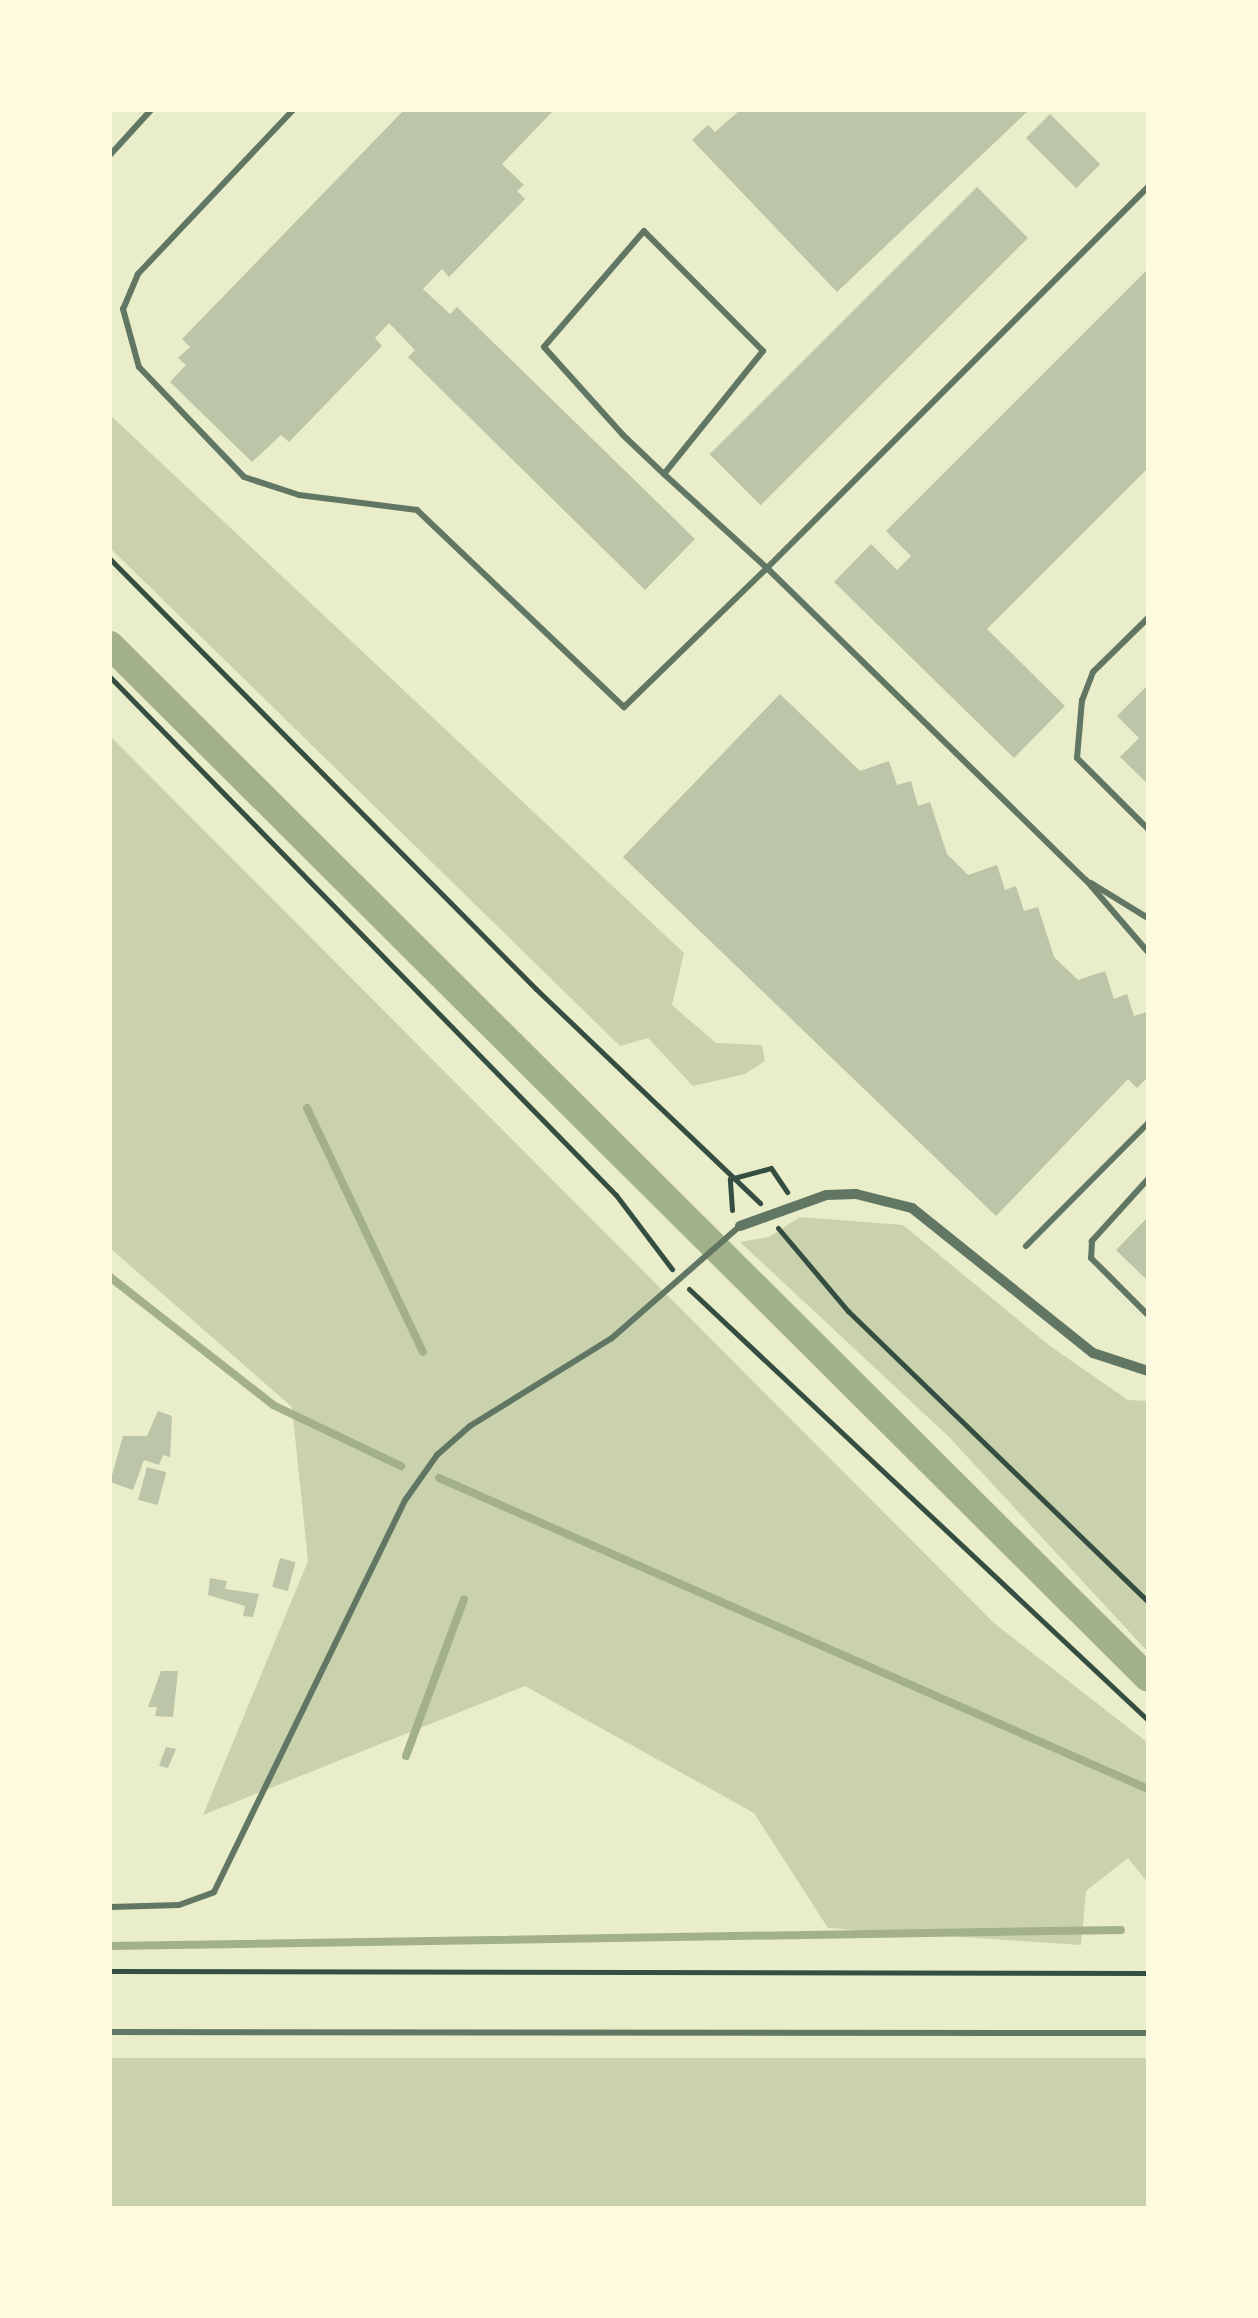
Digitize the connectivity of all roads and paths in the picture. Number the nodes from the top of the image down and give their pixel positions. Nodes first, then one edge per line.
1 (151, 110) edge
2 (292, 110) edge
3 (110, 155) edge
4 (1148, 187) edge
5 (664, 474) junction
6 (110, 560) edge
7 (767, 568) junction
8 (1148, 618) edge
9 (110, 678) edge
10 (1148, 829) edge
11 (1086, 880) junction
12 (1148, 918) edge
13 (1148, 952) edge
14 (1148, 1123) edge
15 (1148, 1178) edge
16 (730, 1179) junction
17 (794, 1202) junction
18 (769, 1211) junction
19 (740, 1226) junction
20 (1026, 1246) dead end
21 (680, 1280) junction
22 (1148, 1315) edge
23 (1148, 1372) edge
24 (1148, 1602) edge
25 (1148, 1720) edge
26 (110, 1906) edge
27 (110, 1971) edge
28 (1148, 1973) edge
29 (110, 2032) edge
30 (1148, 2034) edge

1 - 3 lane
2 - 7 lane
4 - 7 lane
5 - 5 lane
5 - 7 lane
6 - 16 path
7 - 11 lane
8 - 10 lane
9 - 21 path
11 - 12 lane
11 - 13 lane
14 - 20 lane
15 - 22 lane
16 - 17 path
16 - 18 path
16 - 19 path
17 - 18 street
17 - 23 street
18 - 19 street
18 - 24 path
19 - 21 lane
21 - 25 path
21 - 26 lane
27 - 28 path
29 - 30 lane

